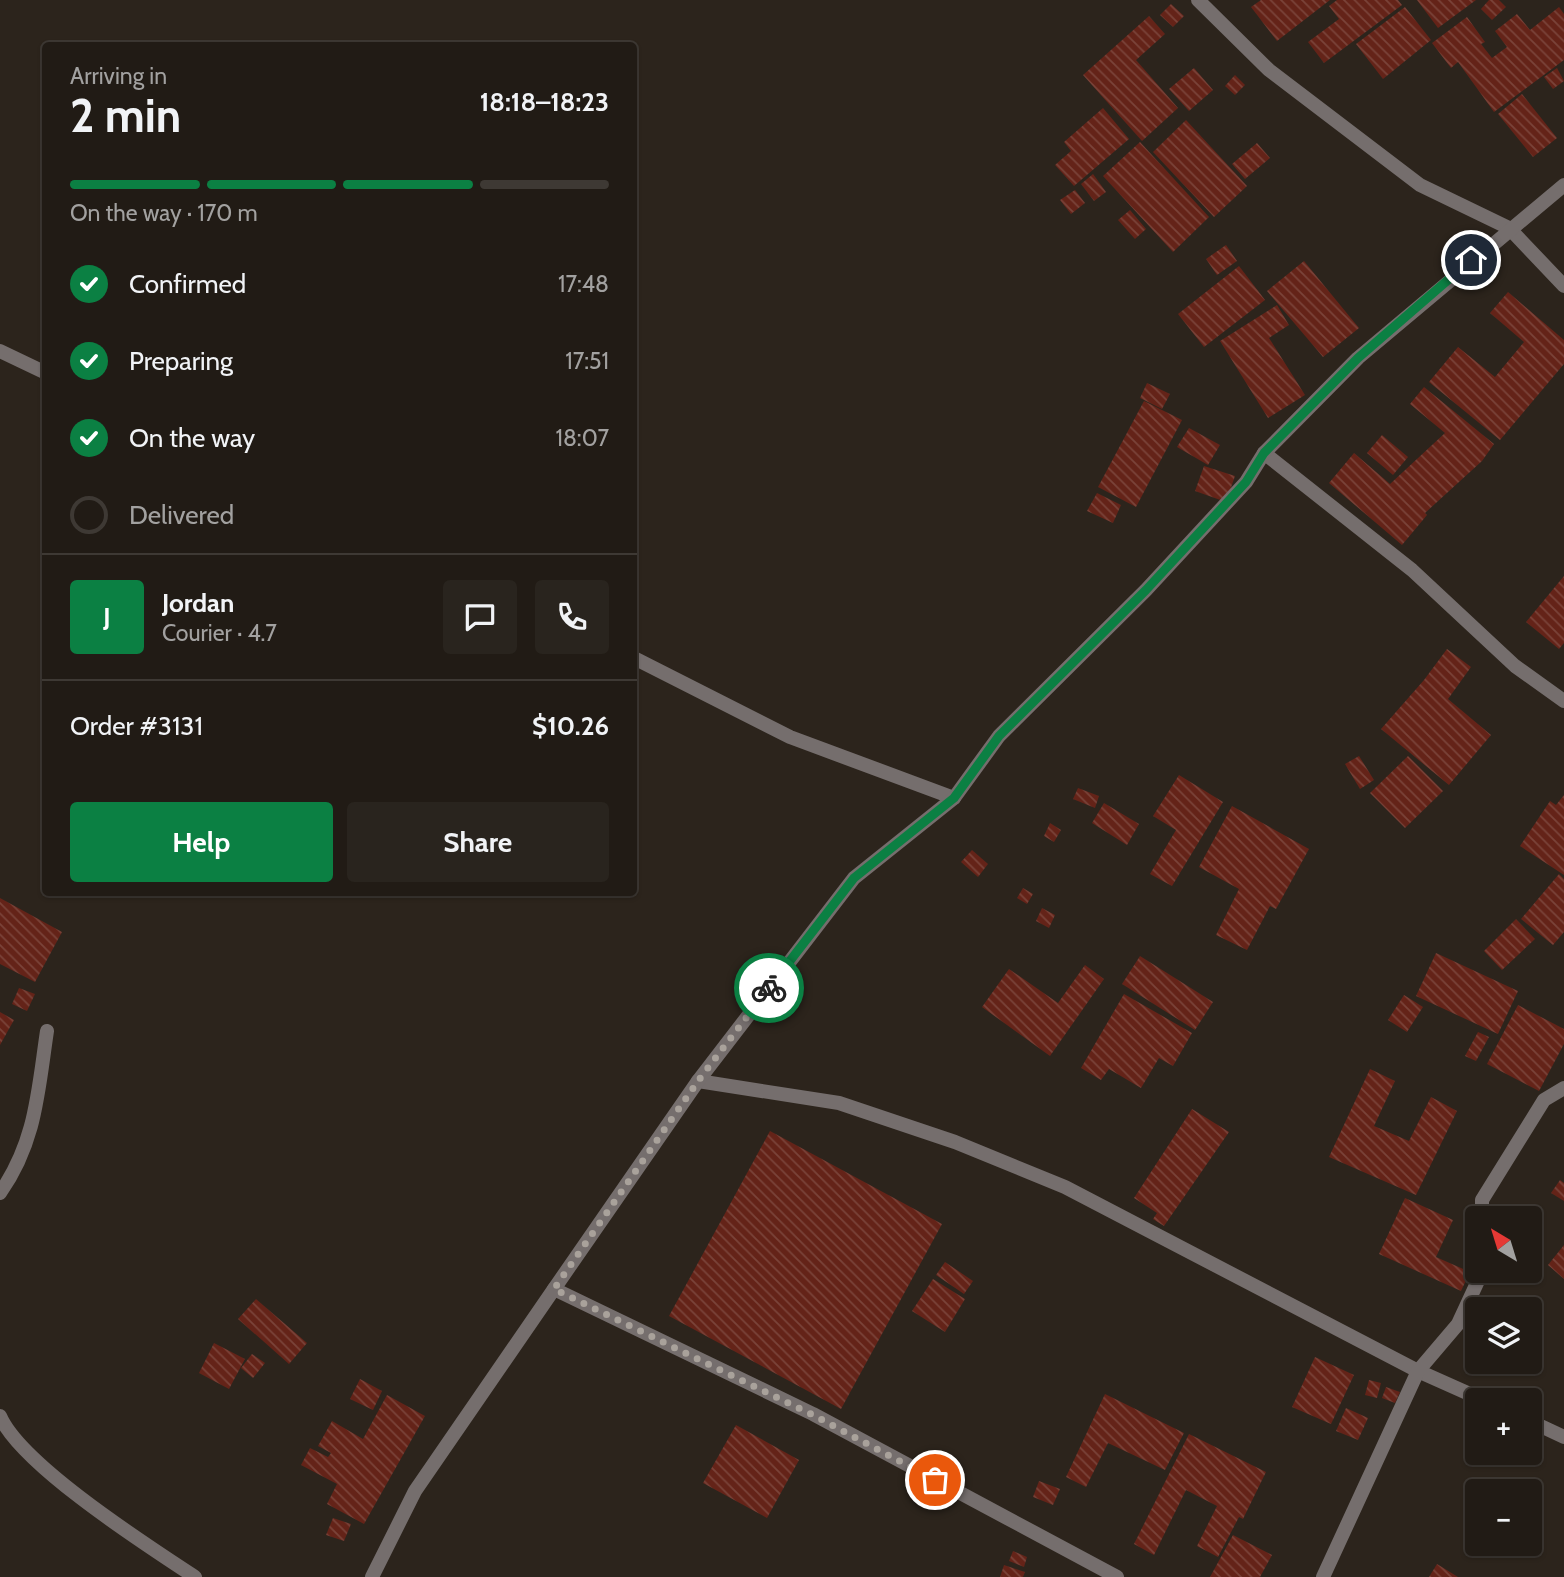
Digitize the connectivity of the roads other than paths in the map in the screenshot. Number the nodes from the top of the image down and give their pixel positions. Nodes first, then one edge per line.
1 (1198, 0) edge
2 (1564, 185) edge
3 (1509, 228) junction
4 (1564, 286) edge
5 (0, 351) edge
6 (42, 371) edge
7 (1264, 453) junction
8 (637, 660) edge
9 (1564, 701) edge
10 (954, 798) junction
11 (47, 1031) dead end
12 (698, 1081) junction
13 (1564, 1088) edge
14 (0, 1193) edge
15 (1482, 1206) edge
16 (1477, 1283) edge
17 (554, 1289) junction
18 (1418, 1371) junction
19 (1465, 1392) edge
20 (0, 1416) edge
21 (1542, 1427) edge
22 (1564, 1437) edge
23 (375, 1576) edge
24 (195, 1577) edge
25 (1117, 1577) edge
26 (1324, 1577) edge

1 - 3 street
2 - 3 street
3 - 4 street
3 - 7 street
5 - 6 street
7 - 9 street
7 - 10 street
8 - 10 street
10 - 12 street
11 - 14 street
12 - 17 street
12 - 18 street
13 - 15 street
16 - 18 street
17 - 23 street
17 - 25 street
18 - 19 street
18 - 26 street
20 - 24 street
21 - 22 street

